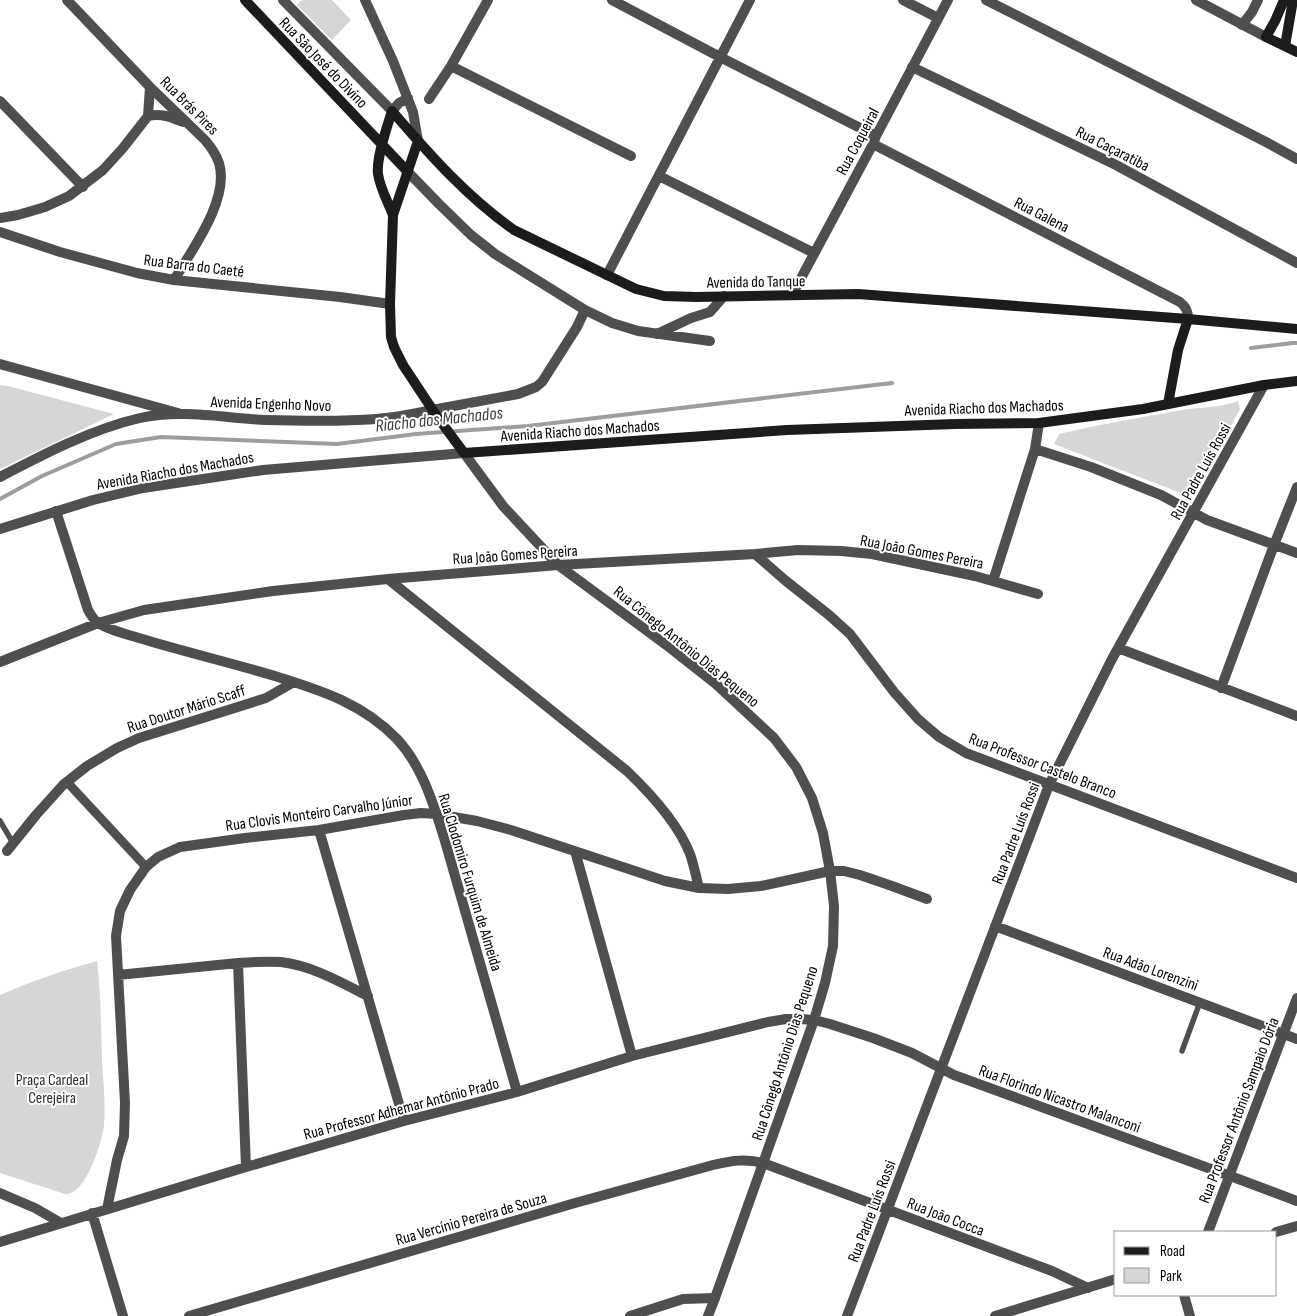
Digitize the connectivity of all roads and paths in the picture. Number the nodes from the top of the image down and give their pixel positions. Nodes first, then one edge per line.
1 (67, 0) edge
2 (245, 0) edge
3 (283, 0) edge
4 (365, 0) edge
5 (488, 0) edge
6 (612, 0) edge
7 (750, 0) edge
8 (903, 0) edge
9 (948, 0) edge
10 (986, 0) edge
11 (1196, 0) edge
12 (1258, 0) edge
13 (1284, 0) edge
14 (1293, 0) edge
15 (938, 18) junction
16 (1242, 24) junction
17 (1266, 37) junction
18 (1285, 46) junction
19 (1297, 52) edge
20 (720, 57) junction
21 (451, 66) junction
22 (912, 67) junction
23 (150, 87) junction
24 (408, 98) junction
25 (429, 99) dead end
26 (0, 101) edge
27 (392, 111) junction
28 (148, 116) junction
29 (187, 123) junction
30 (874, 140) junction
31 (418, 141) junction
32 (382, 144) junction
33 (631, 156) dead end
34 (1297, 159) edge
35 (408, 172) junction
36 (659, 176) junction
37 (82, 187) junction
38 (18, 215) junction
39 (393, 215) junction
40 (0, 218) edge
41 (5, 234) edge
42 (814, 253) junction
43 (1297, 264) edge
44 (607, 275) junction
45 (174, 280) junction
46 (792, 295) junction
47 (724, 296) junction
48 (390, 304) junction
49 (585, 310) junction
50 (1188, 319) junction
51 (1297, 329) edge
52 (657, 334) junction
53 (710, 341) dead end
54 (0, 364) edge
55 (1297, 381) edge
56 (1264, 385) junction
57 (1168, 404) junction
58 (434, 413) junction
59 (181, 414) junction
60 (1039, 423) junction
61 (1034, 449) junction
62 (464, 453) junction
63 (0, 477) edge
64 (1297, 487) edge
65 (56, 511) junction
66 (1194, 513) junction
67 (0, 529) edge
68 (1274, 545) junction
69 (1297, 553) edge
70 (755, 554) junction
71 (558, 565) junction
72 (388, 579) junction
73 (993, 581) junction
74 (1038, 594) dead end
75 (98, 623) junction
76 (1118, 648) junction
77 (0, 662) edge
78 (294, 682) junction
79 (1221, 688) junction
80 (1297, 716) edge
81 (67, 782) junction
82 (1049, 785) junction
83 (436, 814) junction
84 (0, 821) edge
85 (319, 830) junction
86 (10, 847) joint
87 (575, 851) junction
88 (146, 868) junction
89 (830, 871) junction
90 (1297, 878) edge
91 (699, 888) junction
92 (927, 899) dead end
93 (995, 926) junction
94 (238, 964) junction
95 (118, 974) junction
96 (368, 996) junction
97 (1297, 998) edge
98 (1200, 1002) junction
99 (814, 1020) junction
100 (1283, 1034) junction
101 (1297, 1039) edge
102 (1182, 1051) dead end
103 (632, 1056) junction
104 (941, 1068) junction
105 (517, 1092) junction
106 (404, 1122) junction
107 (763, 1163) junction
108 (246, 1168) junction
109 (1229, 1175) junction
110 (0, 1193) edge
111 (1297, 1201) edge
112 (107, 1209) junction
113 (888, 1210) junction
114 (92, 1213) junction
115 (61, 1223) junction
116 (1297, 1226) edge
117 (1208, 1231) edge
118 (1277, 1232) edge
119 (0, 1242) edge
120 (1114, 1280) edge
121 (1088, 1288) junction
122 (1184, 1296) edge
123 (715, 1298) junction
124 (123, 1316) edge
125 (190, 1316) edge
126 (630, 1316) edge
127 (708, 1316) edge
128 (847, 1316) edge
129 (995, 1316) edge
130 (1190, 1316) edge

1 - 23 street, Rua Brás Pires
2 - 32 main road, Rua São José do Divino
3 - 27 street, Rua São José do Divino
4 - 24 street
5 - 21 street
6 - 20 street, Rua Galena
7 - 20 street
8 - 15 street
9 - 15 street, Rua Coqueiral
10 - 34 street
11 - 16 street
12 - 16 street
13 - 17 main road
14 - 18 main road
15 - 22 street, Rua Coqueiral
16 - 17 street
17 - 18 main road
18 - 19 main road
20 - 30 street, Rua Galena
20 - 36 street
21 - 25 street
21 - 33 street
22 - 30 street, Rua Coqueiral
22 - 43 street, Rua Caçaratiba
23 - 28 street
23 - 29 street, Rua Brás Pires
24 - 27 street
24 - 31 street
26 - 37 street
27 - 31 main road, Rua São José do Divino
27 - 32 main road, Rua São José do Divino
28 - 29 street
28 - 37 street
29 - 45 street, Rua Brás Pires
30 - 42 street, Rua Coqueiral
30 - 50 street, Rua Galena
31 - 35 main road, Rua São José do Divino
31 - 44 main road, Avenida do Tanque
32 - 35 main road, Rua São José do Divino
32 - 39 main road, Rua São José do Divino
35 - 39 main road, Rua São José do Divino
35 - 49 street
36 - 42 street
36 - 44 street
37 - 38 street
38 - 40 street
38 - 41 street
39 - 48 main road, Rua São José do Divino
41 - 45 street, Rua Barra do Caeté
42 - 46 street, Rua Coqueiral
44 - 47 main road, Avenida do Tanque
45 - 48 street, Rua Barra do Caeté
46 - 47 main road, Avenida do Tanque
46 - 50 main road, Avenida do Tanque
47 - 52 street
48 - 58 main road, Rua Cônego Antônio Dias Pequeno
49 - 52 street
49 - 58 street, Avenida Engenho Novo
50 - 51 main road, Avenida do Tanque
50 - 57 main road
52 - 53 street
54 - 59 street, Avenida Engenho Novo
55 - 56 main road, Avenida Riacho dos Machados
56 - 57 main road, Avenida Riacho dos Machados
56 - 66 street, Rua Padre Luís Rossi
57 - 60 main road, Avenida Riacho dos Machados
58 - 59 street, Avenida Engenho Novo
58 - 62 main road, Rua Cônego Antônio Dias Pequeno
59 - 63 street
60 - 61 street
60 - 62 main road, Avenida Riacho dos Machados
61 - 66 street
61 - 73 street
62 - 65 street, Avenida Riacho dos Machados
62 - 71 street, Rua Cônego Antônio Dias Pequeno
64 - 68 street
65 - 67 street, Avenida Riacho dos Machados
65 - 75 street
66 - 68 street
66 - 76 street, Rua Padre Luís Rossi
68 - 69 street
68 - 79 street
70 - 71 street, Rua João Gomes Pereira
70 - 73 street, Rua João Gomes Pereira
70 - 82 street, Rua Professor Castelo Branco
71 - 72 street, Rua João Gomes Pereira
71 - 89 street, Rua Cônego Antônio Dias Pequeno
72 - 75 street, Rua João Gomes Pereira
72 - 91 street
73 - 74 street, Rua João Gomes Pereira
75 - 77 street, Rua João Gomes Pereira
75 - 78 street, Rua Clodomiro Furquim de Almeida
76 - 79 street
76 - 82 street, Rua Padre Luís Rossi
78 - 81 street, Rua Doutor Mário Scaff
78 - 83 street, Rua Clodomiro Furquim de Almeida
79 - 80 street
81 - 86 street, Rua Doutor Mário Scaff
81 - 88 street
82 - 90 street, Rua Professor Castelo Branco
82 - 93 street, Rua Padre Luís Rossi
83 - 85 street, Rua Clovis Monteiro Carvalho Júnior
83 - 87 street, Rua Clovis Monteiro Carvalho Júnior
83 - 105 street, Rua Clodomiro Furquim de Almeida
84 - 86 lane
85 - 88 street, Rua Clovis Monteiro Carvalho Júnior
85 - 96 street
87 - 91 street, Rua Clovis Monteiro Carvalho Júnior
87 - 103 street
88 - 95 street, Rua Clovis Monteiro Carvalho Júnior
89 - 91 street, Rua Clovis Monteiro Carvalho Júnior
89 - 92 street, Rua Clovis Monteiro Carvalho Júnior
89 - 99 street, Rua Cônego Antônio Dias Pequeno
93 - 98 street, Rua Adão Lorenzini
93 - 104 street, Rua Padre Luís Rossi
94 - 95 street
94 - 96 street
94 - 108 street
95 - 112 street, Rua Clovis Monteiro Carvalho Júnior
96 - 106 street
97 - 100 street, Rua Professor Antônio Sampaio Dória
98 - 100 street, Rua Adão Lorenzini
98 - 102 lane
99 - 103 street, Rua Professor Adhemar Antônio Prado
99 - 104 street, Rua Florindo Nicastro Malanconi
99 - 107 street, Rua Cônego Antônio Dias Pequeno
100 - 101 street, Rua Adão Lorenzini
100 - 109 street, Rua Professor Antônio Sampaio Dória
103 - 105 street, Rua Professor Adhemar Antônio Prado
104 - 109 street, Rua Florindo Nicastro Malanconi
104 - 113 street, Rua Padre Luís Rossi
105 - 106 street, Rua Professor Adhemar Antônio Prado
106 - 108 street, Rua Professor Adhemar Antônio Prado
107 - 113 street, Rua João Cocca
107 - 123 street, Rua Cônego Antônio Dias Pequeno
107 - 125 street, Rua Vercínio Pereira de Souza
108 - 112 street, Rua Professor Adhemar Antônio Prado
109 - 111 street, Rua Florindo Nicastro Malanconi
109 - 117 street, Rua Professor Antônio Sampaio Dória
110 - 115 street
112 - 114 street, Rua Professor Adhemar Antônio Prado
113 - 121 street, Rua João Cocca
113 - 128 street, Rua Padre Luís Rossi
114 - 115 street, Rua Professor Adhemar Antônio Prado
114 - 124 street
115 - 119 street, Rua Professor Adhemar Antônio Prado
116 - 118 street
120 - 121 street
121 - 129 street
122 - 130 street
123 - 126 street
123 - 127 street, Rua Cônego Antônio Dias Pequeno

